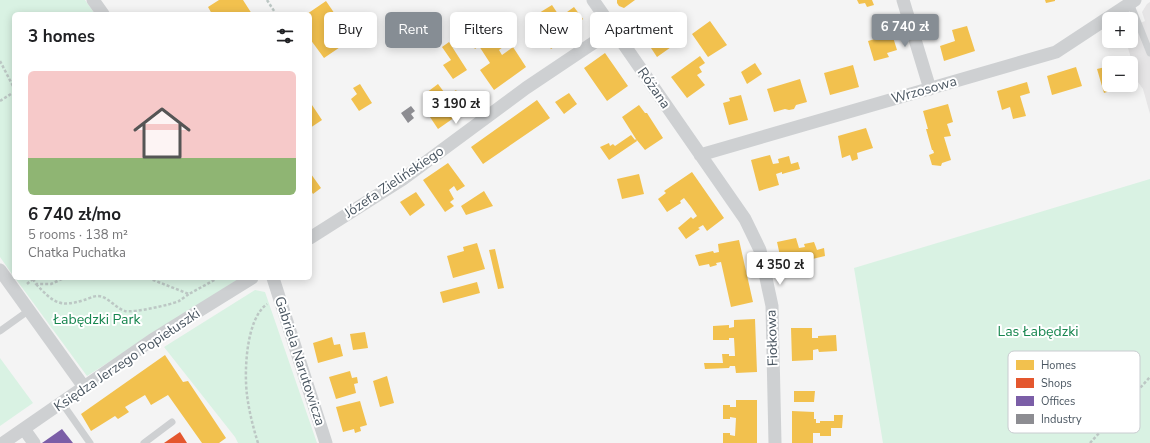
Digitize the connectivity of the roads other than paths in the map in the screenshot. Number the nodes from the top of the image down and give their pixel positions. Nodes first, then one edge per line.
1 (93, 0) edge
2 (593, 0) edge
3 (904, 0) edge
4 (1133, 2) edge
5 (102, 12) edge
6 (602, 12) edge
7 (590, 45) edge
8 (627, 48) edge
9 (1150, 53) edge
10 (930, 89) junction
11 (700, 155) junction
12 (312, 237) edge
13 (0, 270) edge
14 (249, 280) edge
15 (275, 280) edge
16 (28, 311) junction
17 (0, 331) edge
18 (84, 387) junction
19 (62, 403) junction
20 (172, 422) dead end
21 (24, 429) junction
22 (3, 443) edge
23 (34, 443) edge
24 (90, 443) edge
25 (144, 443) edge
26 (326, 443) edge
27 (775, 443) edge

1 - 5 street
2 - 6 street, Różana
3 - 10 street
4 - 9 lane
4 - 10 street, Wrzosowa
7 - 12 street, Józefa Zielińskiego
8 - 11 street, Różana
10 - 11 street, Wrzosowa
11 - 27 street, Fiołkowa
13 - 16 street
14 - 18 street, Księdza Jerzego Popiełuszki
15 - 26 street, Gabriela Narutowicza
16 - 17 lane
16 - 18 street
18 - 19 street, Księdza Jerzego Popiełuszki
19 - 21 street, Księdza Jerzego Popiełuszki
19 - 24 lane
20 - 25 lane
21 - 22 street, Księdza Jerzego Popiełuszki
21 - 23 street

